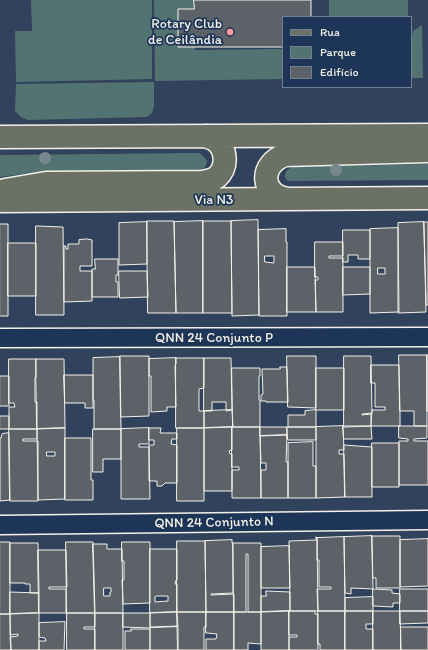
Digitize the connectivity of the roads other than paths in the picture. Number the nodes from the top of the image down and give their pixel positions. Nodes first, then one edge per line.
1 (428, 134) edge
2 (206, 136) junction
3 (0, 137) edge
4 (428, 150) edge
5 (0, 191) edge
6 (428, 198) edge
7 (288, 199) junction
8 (0, 201) edge
9 (428, 337) edge
10 (0, 338) edge
11 (428, 520) edge
12 (0, 525) edge

1 - 2 main road
2 - 3 main road
2 - 5 main road
4 - 7 main road
6 - 7 main road, Via N3
7 - 8 main road, Via N3
9 - 10 street, QNN 24 Conjunto P
11 - 12 street, QNN 24 Conjunto N

